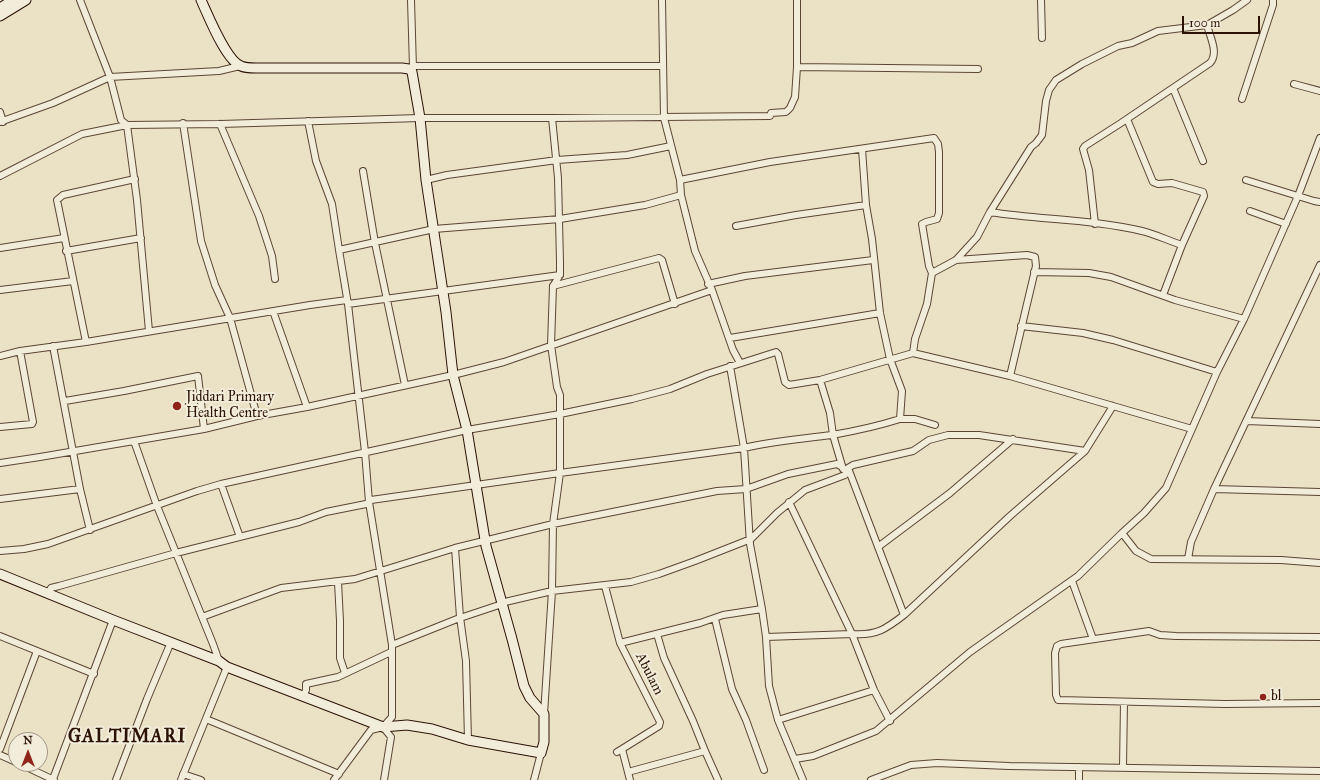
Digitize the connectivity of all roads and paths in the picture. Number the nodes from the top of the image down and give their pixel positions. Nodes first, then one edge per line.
1 (13, 0) edge
2 (26, 0) edge
3 (80, 0) edge
4 (201, 0) edge
5 (411, 0) edge
6 (662, 0) edge
7 (797, 0) edge
8 (1041, 0) edge
9 (1247, 0) edge
10 (1272, 0) edge
11 (0, 8) edge
12 (0, 16) edge
13 (1207, 25) junction
14 (1042, 38) dead end
15 (240, 66) junction
16 (662, 66) junction
17 (797, 66) junction
18 (413, 69) junction
19 (978, 69) dead end
20 (110, 77) junction
21 (1294, 84) dead end
22 (1173, 88) junction
23 (1320, 91) edge
24 (1242, 99) dead end
25 (0, 112) edge
26 (420, 118) junction
27 (552, 118) junction
28 (664, 118) junction
29 (1127, 119) junction
30 (1, 122) edge
31 (308, 122) junction
32 (183, 123) junction
33 (220, 124) junction
34 (127, 125) junction
35 (1320, 138) edge
36 (671, 146) junction
37 (862, 149) junction
38 (557, 160) junction
39 (1203, 161) dead end
40 (363, 171) dead end
41 (0, 176) edge
42 (135, 179) junction
43 (426, 180) junction
44 (680, 180) junction
45 (1246, 180) dead end
46 (681, 195) junction
47 (1298, 196) junction
48 (1320, 202) edge
49 (866, 205) junction
50 (1250, 211) dead end
51 (990, 212) junction
52 (560, 218) junction
53 (1095, 224) junction
54 (1286, 224) junction
55 (736, 226) dead end
56 (434, 229) junction
57 (64, 238) junction
58 (141, 238) junction
59 (375, 243) junction
60 (1182, 245) junction
61 (0, 248) edge
62 (339, 250) junction
63 (66, 251) junction
64 (873, 260) junction
65 (956, 260) junction
66 (1320, 265) edge
67 (1034, 272) junction
68 (932, 273) junction
69 (560, 275) junction
70 (276, 279) dead end
71 (74, 281) junction
72 (708, 284) junction
73 (553, 286) junction
74 (0, 290) edge
75 (443, 290) junction
76 (712, 290) junction
77 (1163, 295) junction
78 (387, 298) junction
79 (347, 302) junction
80 (676, 304) junction
81 (273, 311) junction
82 (880, 313) junction
83 (230, 318) junction
84 (1244, 319) junction
85 (1021, 326) junction
86 (149, 331) junction
87 (730, 338) junction
88 (86, 342) junction
89 (53, 346) junction
90 (551, 346) junction
91 (20, 351) junction
92 (913, 353) junction
93 (0, 356) edge
94 (890, 359) junction
95 (740, 363) junction
96 (730, 366) junction
97 (1217, 372) junction
98 (453, 375) junction
99 (1010, 376) junction
100 (820, 380) junction
101 (405, 385) junction
102 (358, 396) junction
103 (64, 401) junction
104 (1113, 406) junction
105 (306, 407) junction
106 (560, 414) junction
107 (257, 416) junction
108 (900, 419) junction
109 (1247, 421) junction
110 (1320, 424) edge
111 (935, 425) dead end
112 (0, 427) edge
113 (1192, 429) junction
114 (204, 430) junction
115 (467, 430) junction
116 (833, 435) junction
117 (1013, 439) junction
118 (134, 441) junction
119 (744, 448) junction
120 (1085, 450) junction
121 (74, 452) junction
122 (365, 452) junction
123 (0, 463) edge
124 (845, 467) junction
125 (560, 472) junction
126 (221, 484) junction
127 (475, 484) junction
128 (80, 489) junction
129 (746, 489) junction
130 (1214, 489) junction
131 (1320, 492) edge
132 (0, 499) edge
133 (369, 502) junction
134 (789, 502) junction
135 (157, 506) junction
136 (553, 524) junction
137 (90, 530) junction
138 (1122, 532) junction
139 (240, 537) junction
140 (751, 539) junction
141 (485, 541) junction
142 (878, 547) junction
143 (455, 548) junction
144 (0, 551) edge
145 (176, 553) junction
146 (1188, 559) junction
147 (1320, 563) edge
148 (379, 571) junction
149 (0, 574) edge
150 (1072, 581) junction
151 (338, 582) junction
152 (605, 586) junction
153 (552, 591) junction
154 (48, 593) junction
155 (502, 604) junction
156 (762, 609) junction
157 (904, 615) junction
158 (202, 617) junction
159 (460, 617) junction
160 (715, 619) junction
161 (113, 620) junction
162 (657, 634) junction
163 (852, 634) junction
164 (0, 636) edge
165 (766, 637) junction
166 (1320, 637) edge
167 (1093, 639) junction
168 (171, 642) junction
169 (620, 643) junction
170 (392, 645) junction
171 (37, 651) junction
172 (391, 652) junction
173 (223, 664) junction
174 (94, 674) junction
175 (345, 674) junction
176 (874, 690) junction
177 (304, 697) junction
178 (1124, 702) junction
179 (1320, 703) edge
180 (544, 714) junction
181 (206, 719) junction
182 (778, 720) junction
183 (890, 721) junction
184 (383, 727) junction
185 (468, 740) junction
186 (0, 749) edge
187 (705, 751) junction
188 (541, 753) junction
189 (795, 759) junction
190 (1080, 766) junction
191 (1123, 768) junction
192 (764, 770) dead end
193 (1320, 771) edge
194 (37, 772) edge
195 (628, 772) junction
196 (183, 774) junction
197 (339, 774) junction
198 (54, 780) edge
199 (116, 780) edge
200 (181, 780) edge
201 (201, 780) edge
202 (334, 780) edge
203 (384, 780) edge
204 (534, 780) edge
205 (630, 780) edge
206 (718, 780) edge
207 (803, 780) edge
208 (870, 780) edge
209 (1079, 780) edge

1 - 11 street
2 - 12 street
3 - 20 street
4 - 15 street
5 - 18 street
6 - 16 street
7 - 17 street
8 - 14 street
9 - 13 street
10 - 24 street
13 - 22 street
13 - 51 street
15 - 18 street
15 - 20 street
16 - 18 street
16 - 28 street
17 - 19 street
17 - 28 street
18 - 26 street
20 - 30 street
20 - 34 street
21 - 23 street
22 - 29 street
22 - 39 street
25 - 30 street
26 - 27 street
26 - 31 street
26 - 43 street
27 - 28 street
27 - 38 street
28 - 36 street
29 - 53 street
29 - 60 street
31 - 33 street
31 - 62 street
32 - 33 street
32 - 34 street
32 - 83 street
33 - 70 street
34 - 41 street
34 - 42 street
35 - 47 street
36 - 38 street
36 - 44 street
37 - 44 street
37 - 49 street
37 - 68 street
38 - 43 street
38 - 52 street
40 - 59 street
42 - 57 street
42 - 58 street
43 - 56 street
44 - 46 street
45 - 47 street
46 - 52 street
46 - 72 street
47 - 48 street
47 - 54 street
49 - 55 street
49 - 64 street
50 - 54 street
51 - 53 street
51 - 65 street
52 - 56 street
52 - 69 street
53 - 60 street
54 - 84 street
56 - 59 street
56 - 75 street
57 - 61 street
57 - 63 street
58 - 63 street
58 - 86 street
59 - 62 street
59 - 78 street
60 - 77 street
62 - 79 street
63 - 71 street
64 - 72 street
64 - 82 street
65 - 67 street
65 - 68 street
66 - 109 street
67 - 77 street
67 - 85 street
68 - 92 street
69 - 73 street
69 - 75 street
71 - 74 street
71 - 88 street
72 - 76 street
73 - 80 street
73 - 90 street
75 - 78 street
75 - 98 street
76 - 80 street
76 - 87 street
77 - 84 street
78 - 79 street
78 - 101 street
79 - 81 street
79 - 102 street
80 - 90 street
81 - 83 street
81 - 105 street
82 - 87 street
82 - 94 street
83 - 86 street
83 - 107 street
84 - 97 street
85 - 97 street
85 - 99 street
86 - 88 street
87 - 95 street
88 - 89 street
89 - 91 street
89 - 103 street
90 - 98 street
90 - 106 street
91 - 93 street
91 - 112 street
92 - 94 street
92 - 99 street
94 - 100 street
94 - 108 street
95 - 96 street
95 - 100 street
96 - 106 street
96 - 119 street
97 - 113 street
98 - 101 street
98 - 115 street
99 - 104 street
100 - 116 street
101 - 102 street
102 - 105 street
102 - 122 street
103 - 114 street
103 - 121 street
104 - 113 street
104 - 120 street
105 - 107 street
106 - 115 street
106 - 125 street
107 - 114 street
108 - 111 street
108 - 116 street
109 - 110 street
109 - 130 street
113 - 138 street
114 - 118 street
115 - 122 street
115 - 127 street
116 - 119 street
116 - 124 street
117 - 120 street
117 - 124 street
117 - 142 street
118 - 121 street
118 - 135 street
119 - 125 street
119 - 129 street
120 - 157 street
121 - 123 street
121 - 128 street
122 - 126 street
122 - 133 street
124 - 129 street
124 - 134 street
124 - 142 street
125 - 127 street
125 - 136 street
126 - 135 street
126 - 139 street
127 - 133 street
127 - 141 street
128 - 132 street
128 - 137 street
129 - 136 street
129 - 140 street
130 - 131 street
130 - 146 street
133 - 139 street
133 - 148 street
134 - 140 street
134 - 163 street
135 - 137 street
135 - 145 street
136 - 141 street
136 - 153 street
137 - 144 street
138 - 146 street
138 - 150 street
139 - 145 street
140 - 152 street
140 - 156 street
141 - 143 street
141 - 155 street
142 - 157 street
143 - 148 street
143 - 159 street
145 - 154 street
145 - 158 street
146 - 147 street
148 - 151 street
148 - 170 street
149 - 154 street
150 - 167 street
150 - 183 street
151 - 158 street
151 - 175 street
152 - 153 street
152 - 169 street, Abulam
153 - 155 street
153 - 180 street
154 - 161 street
155 - 159 street
155 - 180 street
156 - 160 street
156 - 165 street
157 - 163 street
158 - 173 street
159 - 170 street
159 - 185 street
160 - 162 street
160 - 192 street
161 - 168 street
161 - 174 street
162 - 169 street
162 - 187 street
163 - 165 street
163 - 176 street
164 - 171 street
165 - 182 street
166 - 167 street
167 - 178 street
168 - 173 street
168 - 199 street
169 - 195 street, Abulam
170 - 172 street
171 - 174 street
171 - 186 street
172 - 175 street
172 - 184 street
173 - 177 street
173 - 181 street
174 - 198 street
175 - 177 street
176 - 182 street
176 - 183 street
177 - 184 street
178 - 179 street
178 - 191 street
180 - 188 street
181 - 196 street
181 - 197 street
182 - 189 street
183 - 189 street
184 - 185 street
184 - 197 street
184 - 203 street
185 - 188 street
187 - 195 street
187 - 206 street
188 - 204 street
189 - 207 street
190 - 191 street
190 - 208 street
190 - 209 street
191 - 193 street
194 - 198 street
195 - 205 street
196 - 200 street
196 - 201 street
197 - 202 street

